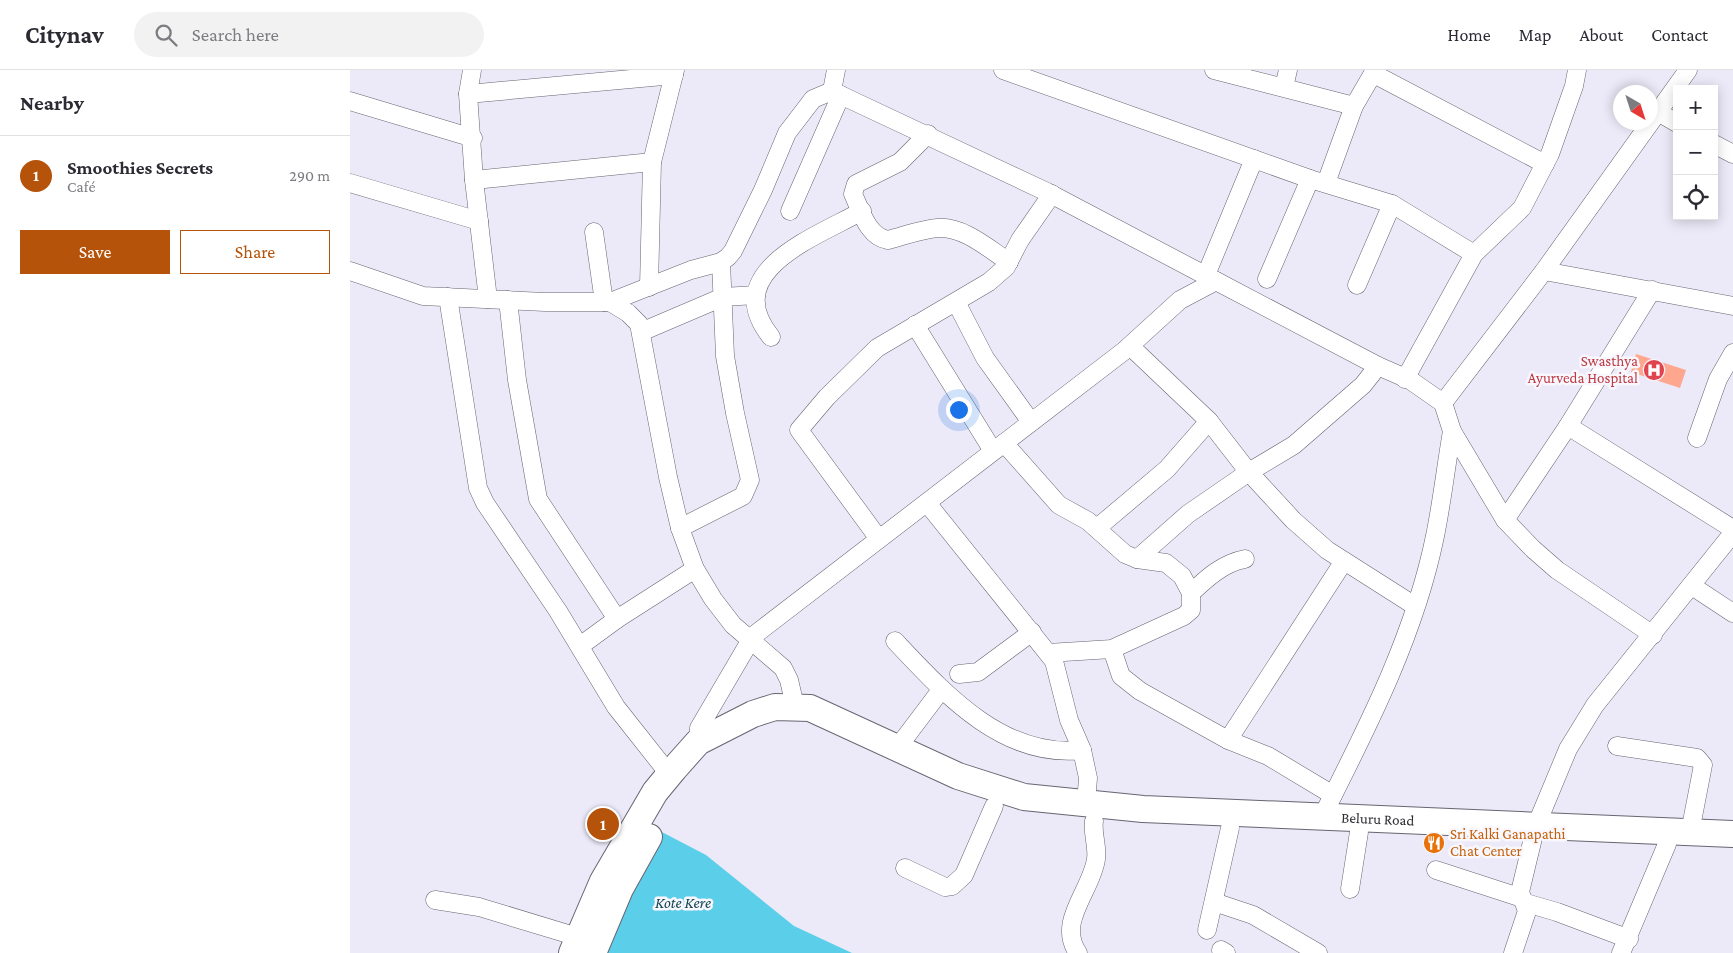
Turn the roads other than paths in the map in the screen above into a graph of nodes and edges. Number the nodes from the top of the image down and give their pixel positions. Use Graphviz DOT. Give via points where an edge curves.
graph roads {
  1 [pos="472,70"];
  2 [pos="836,70"];
  3 [pos="1003,70"];
  4 [pos="1288,70"];
  5 [pos="1688,70"];
  6 [pos="1223,71"];
  7 [pos="1575,71"];
  8 [pos="1374,72"];
  9 [pos="674,73"];
  10 [pos="1284,87"];
  11 [pos="836,93"];
  12 [pos="468,94"];
  13 [pos="350,101"];
  14 [pos="1354,106"];
  15 [pos="1658,112"];
  16 [pos="1673,120"];
  17 [pos="1645,130"];
  18 [pos="928,134"];
  19 [pos="473,138"];
  20 [pos="1718,146"];
  21 [pos="1733,154"];
  22 [pos="1254,159"];
  23 [pos="652,162"];
  24 [pos="1545,164"];
  25 [pos="474,180"];
  26 [pos="1318,181"];
  27 [pos="350,183"];
  28 [pos="1052,194"];
  29 [pos="1392,204"];
  30 [pos="790,211"];
  31 [pos="862,211"];
  32 [pos="479,221"];
  33 [pos="594,232"];
  34 [pos="1474,254"];
  35 [pos="721,262"];
  36 [pos="1009,262"];
  37 [pos="350,271"];
  38 [pos="1544,271"];
  39 [pos="1211,278"];
  40 [pos="1267,279"];
  41 [pos="1357,285"];
  42 [pos="649,287"];
  43 [pos="1652,290"];
  44 [pos="756,295"];
  45 [pos="448,297"];
  46 [pos="723,298"];
  47 [pos="488,299"];
  48 [pos="508,300"];
  49 [pos="607,302"];
  50 [pos="956,302"];
  51 [pos="1733,306"];
  52 [pos="915,325"];
  53 [pos="641,332"];
  54 [pos="771,337"];
  55 [pos="1130,346"];
  56 [pos="1733,353"];
  57 [pos="1378,366"];
  58 [pos="1405,378"];
  59 [pos="1443,403"];
  60 [pos="1209,421"];
  61 [pos="1031,422"];
  62 [pos="1568,426"];
  63 [pos="1452,431"];
  64 [pos="1697,438"];
  65 [pos="998,447"];
  66 [pos="1249,472"];
  67 [pos="927,503"];
  68 [pos="1505,520"];
  69 [pos="680,528"];
  70 [pos="1097,528"];
  71 [pos="1733,529"];
  72 [pos="1733,533"];
  73 [pos="879,539"];
  74 [pos="1137,559"];
  75 [pos="1245,559"];
  76 [pos="1344,562"];
  77 [pos="695,569"];
  78 [pos="1692,586"];
  79 [pos="1191,593"];
  80 [pos="1415,606"];
  81 [pos="1733,613"];
  82 [pos="617,619"];
  83 [pos="1032,632"];
  84 [pos="1653,636"];
  85 [pos="749,641"];
  86 [pos="895,641"];
  87 [pos="580,646"];
  88 [pos="1112,649"];
  89 [pos="1048,653"];
  90 [pos="959,674"];
  91 [pos="941,690"];
  92 [pos="795,706"];
  93 [pos="1228,740"];
  94 [pos="698,742"];
  95 [pos="1617,746"];
  96 [pos="898,747"];
  97 [pos="1082,750"];
  98 [pos="669,774"];
  99 [pos="994,806"];
  100 [pos="1328,806"];
  101 [pos="1090,812"];
  102 [pos="1230,828"];
  103 [pos="1359,832"];
  104 [pos="1535,832"];
  105 [pos="1733,834"];
  106 [pos="1679,838"];
  107 [pos="1733,848"];
  108 [pos="905,868"];
  109 [pos="1436,870"];
  110 [pos="1350,889"];
  111 [pos="434,900"];
  112 [pos="1524,901"];
  113 [pos="1214,902"];
  114 [pos="1207,930"];
  115 [pos="1625,946"];
  116 [pos="581,948"];
  117 [pos="1070,949"];
  118 [pos="1318,953"];
  119 [pos="1513,953"];
  1 -- 12 [label="street"];
  2 -- 11 [label="street"];
  3 -- 22 [label="street"];
  4 -- 10 [label="street"];
  5 -- 15 [label="street"];
  6 -- 10 [label="street"];
  7 -- 24 [label="street" via="1574,86"];
  8 -- 14 [label="street"];
  8 -- 24 [label="street"];
  9 -- 12 [label="street"];
  9 -- 23 [label="street"];
  10 -- 14 [label="street"];
  11 -- 18 [label="street"];
  11 -- 30 [label="street"];
  11 -- 35 [label="street" via="813,99 787,133 733,251"];
  12 -- 19 [label="street"];
  13 -- 19 [label="street"];
  14 -- 26 [label="street"];
  15 -- 16 [label="street"];
  17 -- 38 [label="street"];
  18 -- 28 [label="street"];
  18 -- 31 [label="street" via="900,162 856,184 853,194"];
  19 -- 25 [label="street"];
  20 -- 21 [label="street"];
  22 -- 26 [label="street"];
  22 -- 39 [label="street"];
  23 -- 25 [label="street"];
  23 -- 42 [label="street"];
  24 -- 34 [label="street" via="1522,208"];
  25 -- 32 [label="street"];
  26 -- 29 [label="street"];
  26 -- 40 [label="street"];
  27 -- 32 [label="street"];
  28 -- 36 [label="street"];
  28 -- 39 [label="street"];
  29 -- 34 [label="street"];
  29 -- 41 [label="street"];
  31 -- 36 [label="street" via="873,234 880,239 938,228 950,229"];
  31 -- 44 [label="street" via="776,259 761,280"];
  32 -- 47 [label="street"];
  33 -- 49 [label="street"];
  34 -- 58 [label="street"];
  35 -- 42 [label="street"];
  35 -- 46 [label="street"];
  36 -- 50 [label="street" via="989,282"];
  37 -- 45 [label="street" via="423,296"];
  38 -- 43 [label="street"];
  38 -- 59 [label="street"];
  39 -- 55 [label="street" via="1180,300"];
  39 -- 57 [label="street"];
  42 -- 49 [label="street"];
  43 -- 51 [label="street"];
  43 -- 62 [label="street"];
  44 -- 46 [label="street"];
  44 -- 54 [label="street" via="762,326"];
  45 -- 47 [label="street"];
  45 -- 87 [label="street" via="478,488"];
  46 -- 53 [label="street"];
  46 -- 69 [label="street" via="725,356 750,480 744,496"];
  47 -- 48 [label="street"];
  48 -- 49 [label="street"];
  48 -- 82 [label="street" via="516,380 538,499"];
  49 -- 53 [label="street" via="635,318"];
  50 -- 52 [label="street"];
  50 -- 61 [label="street" via="985,358"];
  52 -- 65 [label="street"];
  52 -- 73 [label="street" via="877,348 826,397 799,430"];
  53 -- 69 [label="street"];
  55 -- 60 [label="street"];
  55 -- 61 [label="street"];
  56 -- 64 [label="street" via="1718,379"];
  57 -- 58 [label="street"];
  57 -- 66 [label="street" via="1363,385 1294,445"];
  58 -- 59 [label="street"];
  59 -- 63 [label="street"];
  60 -- 66 [label="street"];
  60 -- 70 [label="street" via="1167,469"];
  61 -- 65 [label="street"];
  62 -- 68 [label="street"];
  62 -- 71 [label="street"];
  63 -- 68 [label="street"];
  63 -- 80 [label="street" via="1435,536"];
  65 -- 67 [label="street"];
  65 -- 70 [label="street" via="1023,467 1059,505"];
  66 -- 74 [label="street" via="1188,514"];
  66 -- 76 [label="street" via="1293,520"];
  67 -- 73 [label="street"];
  67 -- 83 [label="street"];
  68 -- 84 [label="street" via="1557,570"];
  69 -- 77 [label="street"];
  70 -- 74 [label="street" via="1125,554"];
  72 -- 78 [label="street"];
  73 -- 85 [label="street"];
  74 -- 79 [label="street" via="1166,563 1182,576"];
  75 -- 79 [label="street" via="1232,561"];
  76 -- 80 [label="street"];
  76 -- 93 [label="street"];
  77 -- 82 [label="street"];
  77 -- 85 [label="street" via="718,605"];
  78 -- 81 [label="street"];
  78 -- 84 [label="street"];
  79 -- 88 [label="street" via="1191,610 1184,616"];
  80 -- 100 [label="street" via="1364,733"];
  82 -- 87 [label="street"];
  83 -- 89 [label="street"];
  83 -- 90 [label="street" via="978,672"];
  84 -- 104 [label="street" via="1595,705 1568,749"];
  85 -- 92 [label="street" via="783,668"];
  85 -- 94 [label="street" via="698,728"];
  86 -- 91 [label="street"];
  87 -- 98 [label="street" via="616,707"];
  88 -- 89 [label="street"];
  88 -- 93 [label="street" via="1121,676 1140,691"];
  89 -- 97 [label="street" via="1054,662 1069,720"];
  91 -- 96 [label="street"];
  91 -- 97 [label="street" via="996,731 1047,750"];
  92 -- 94 [label="highway" via="775,706 752,714"];
  92 -- 96 [label="highway" via="810,708"];
  93 -- 100 [label="street" via="1268,756"];
  94 -- 98 [label="highway"];
  95 -- 106 [label="street" via="1702,761"];
  96 -- 101 [label="highway" via="958,776 999,790"];
  97 -- 101 [label="street"];
  98 -- 116 [label="highway" via="603,881"];
  99 -- 101 [label="highway"];
  99 -- 108 [label="street" via="964,874 952,886 945,887"];
  99 -- 116 [label="highway" via="946,788 813,727 784,722 748,731 709,752 678,783 620,889"];
  100 -- 101 [label="highway, Beluru Road"];
  100 -- 104 [label="highway, Beluru Road"];
  101 -- 102 [label="highway"];
  101 -- 117 [label="street" via="1097,856 1094,873 1073,913"];
  102 -- 103 [label="highway"];
  102 -- 113 [label="street"];
  103 -- 104 [label="highway"];
  103 -- 110 [label="street"];
  104 -- 106 [label="highway"];
  104 -- 112 [label="street" via="1520,892"];
  105 -- 106 [label="highway"];
  106 -- 107 [label="highway"];
  106 -- 115 [label="street"];
  109 -- 112 [label="street"];
  111 -- 116 [label="street" via="479,907"];
  112 -- 115 [label="street" via="1557,912"];
  112 -- 119 [label="street" via="1527,911"];
  113 -- 114 [label="street"];
  113 -- 118 [label="street" via="1253,915"];
}
